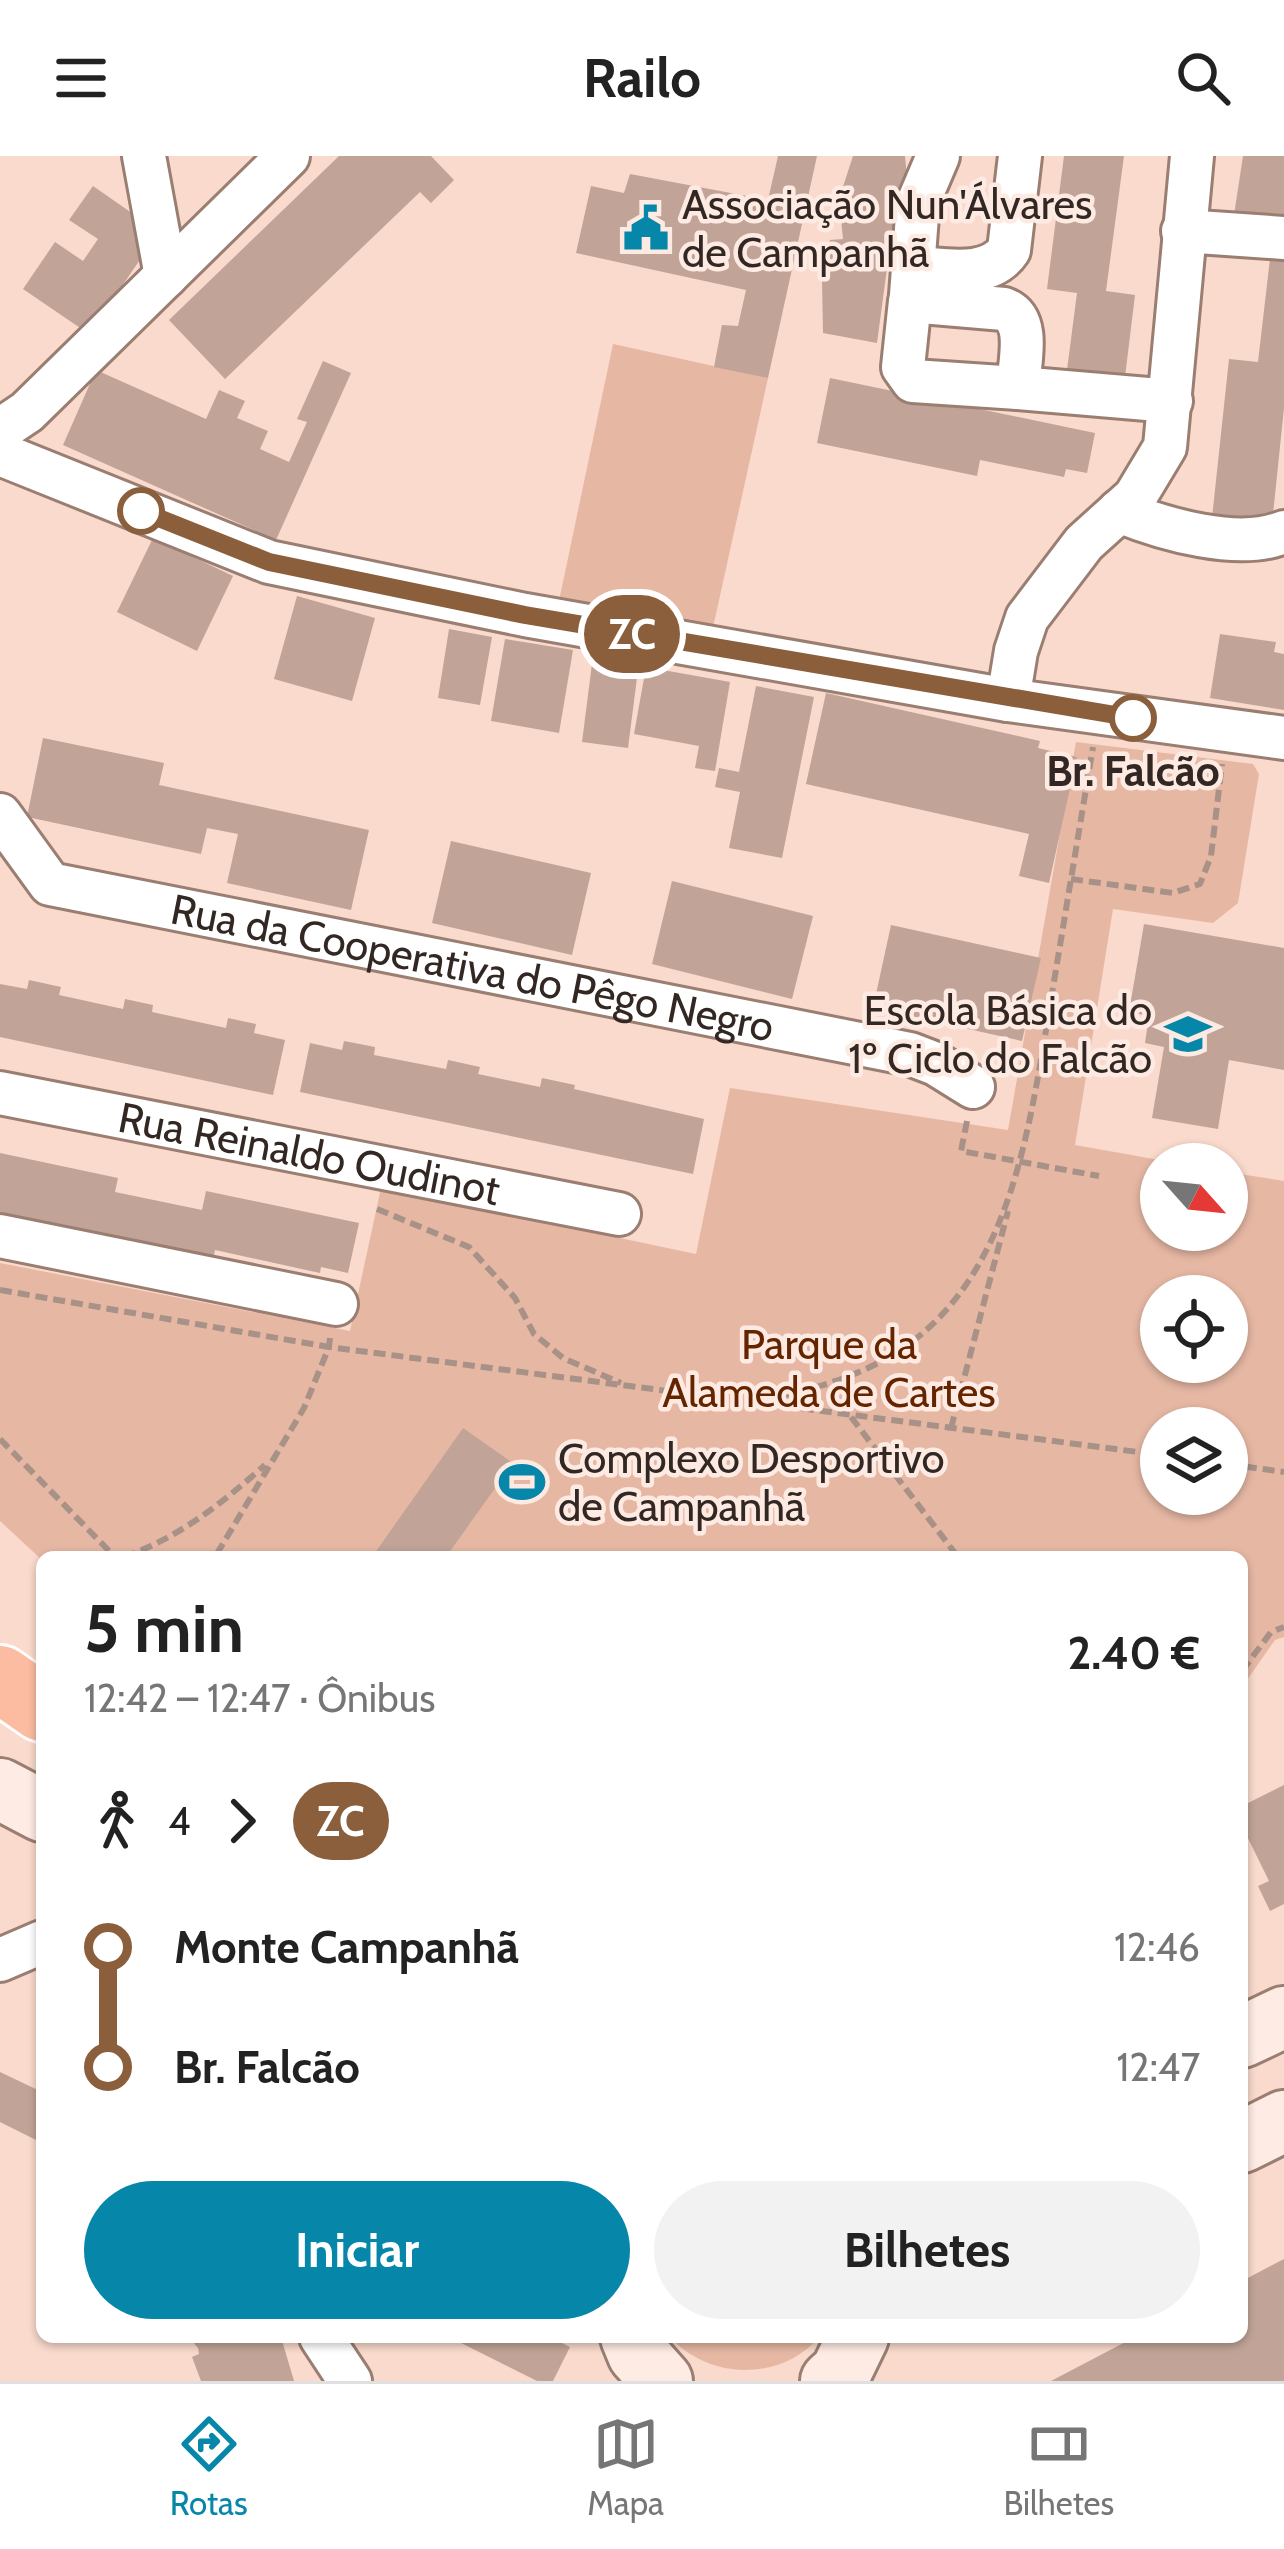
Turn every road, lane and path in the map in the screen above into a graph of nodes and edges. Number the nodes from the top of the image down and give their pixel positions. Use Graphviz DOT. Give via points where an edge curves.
graph roads {
  1 [pos="144,156"];
  2 [pos="288,156"];
  3 [pos="938,156"];
  4 [pos="1021,156"];
  5 [pos="1192,156"];
  6 [pos="1183,231"];
  7 [pos="1284,238"];
  8 [pos="166,276"];
  9 [pos="912,285"];
  10 [pos="1018,388"];
  11 [pos="1171,400"];
  12 [pos="0,430"];
  13 [pos="0,454"];
  14 [pos="1119,511"];
  15 [pos="1284,532"];
  16 [pos="1007,700"];
  17 [pos="1226,730"];
  18 [pos="1284,738"];
  19 [pos="0,815"];
  20 [pos="1071,879"];
  21 [pos="974,1088"];
  22 [pos="0,1093"];
  23 [pos="344,1160"];
  24 [pos="1022,1162"];
  25 [pos="1099,1176"];
  26 [pos="619,1214"];
  27 [pos="0,1236"];
  28 [pos="0,1290"];
  29 [pos="336,1304"];
  30 [pos="329,1347"];
  31 [pos="630,1386"];
  32 [pos="849,1415"];
  33 [pos="951,1428"];
  34 [pos="0,1439"];
  35 [pos="1140,1453"];
  36 [pos="273,1459"];
  37 [pos="1248,1467"];
  38 [pos="1284,1472"];
  39 [pos="113,1551"];
  40 [pos="137,1551"];
  41 [pos="219,1551"];
  42 [pos="953,1551"];
  43 [pos="1284,1627"];
  44 [pos="1248,1663"];
  45 [pos="0,1679"];
  46 [pos="36,1704"];
  47 [pos="0,1714"];
  48 [pos="36,1734"];
  49 [pos="0,1789"];
  50 [pos="36,1808"];
  51 [pos="36,1945"];
  52 [pos="0,1960"];
  53 [pos="1284,2017"];
  54 [pos="1248,2034"];
  55 [pos="1284,2121"];
  56 [pos="1248,2138"];
  57 [pos="325,2343"];
  58 [pos="633,2343"];
  59 [pos="350,2381"];
  60 [pos="662,2381"];
  1 -- 8 [label="street"];
  2 -- 8 [label="street"];
  3 -- 9 [label="street" via="919,203"];
  4 -- 9 [label="street" via="1004,258"];
  5 -- 6 [label="street"];
  6 -- 7 [label="street"];
  6 -- 11 [label="street"];
  8 -- 12 [label="street"];
  9 -- 10 [label="street" via="1015,313 1022,326"];
  9 -- 10 [label="street" via="907,376"];
  10 -- 11 [label="street"];
  11 -- 14 [label="street" via="1165,447"];
  13 -- 16 [label="street" via="269,562"];
  14 -- 15 [label="street" via="1169,530 1248,539"];
  14 -- 16 [label="street" via="1028,618"];
  16 -- 17 [label="street"];
  17 -- 18 [label="street"];
  17 -- 20 [label="path" via="1211,856 1200,884 1173,893"];
  19 -- 21 [label="street, Rua da Cooperativa do Pêgo Negro" via="50,884 910,1054"];
  21 -- 24 [label="path" via="961,1151"];
  22 -- 23 [label="street, Rua Reinaldo Oudinot"];
  23 -- 26 [label="street, Rua Reinaldo Oudinot"];
  23 -- 31 [label="path" via="376,1209 469,1246 515,1298 534,1334 562,1358"];
  24 -- 25 [label="path"];
  24 -- 33 [label="path"];
  27 -- 29 [label="street"];
  28 -- 30 [label="path"];
  29 -- 30 [label="path"];
  30 -- 31 [label="path"];
  30 -- 36 [label="path"];
  31 -- 32 [label="path"];
  32 -- 33 [label="path"];
  32 -- 42 [label="path"];
  33 -- 35 [label="path"];
  34 -- 39 [label="path"];
  36 -- 40 [label="path" via="217,1508"];
  36 -- 41 [label="path"];
  37 -- 38 [label="path"];
  43 -- 44 [label="path"];
  45 -- 46 [label="highway"];
  47 -- 48 [label="main road"];
  49 -- 50 [label="main road"];
  51 -- 52 [label="street"];
  53 -- 54 [label="main road"];
  55 -- 56 [label="main road"];
  57 -- 59 [label="street"];
  58 -- 60 [label="main road"];
}
